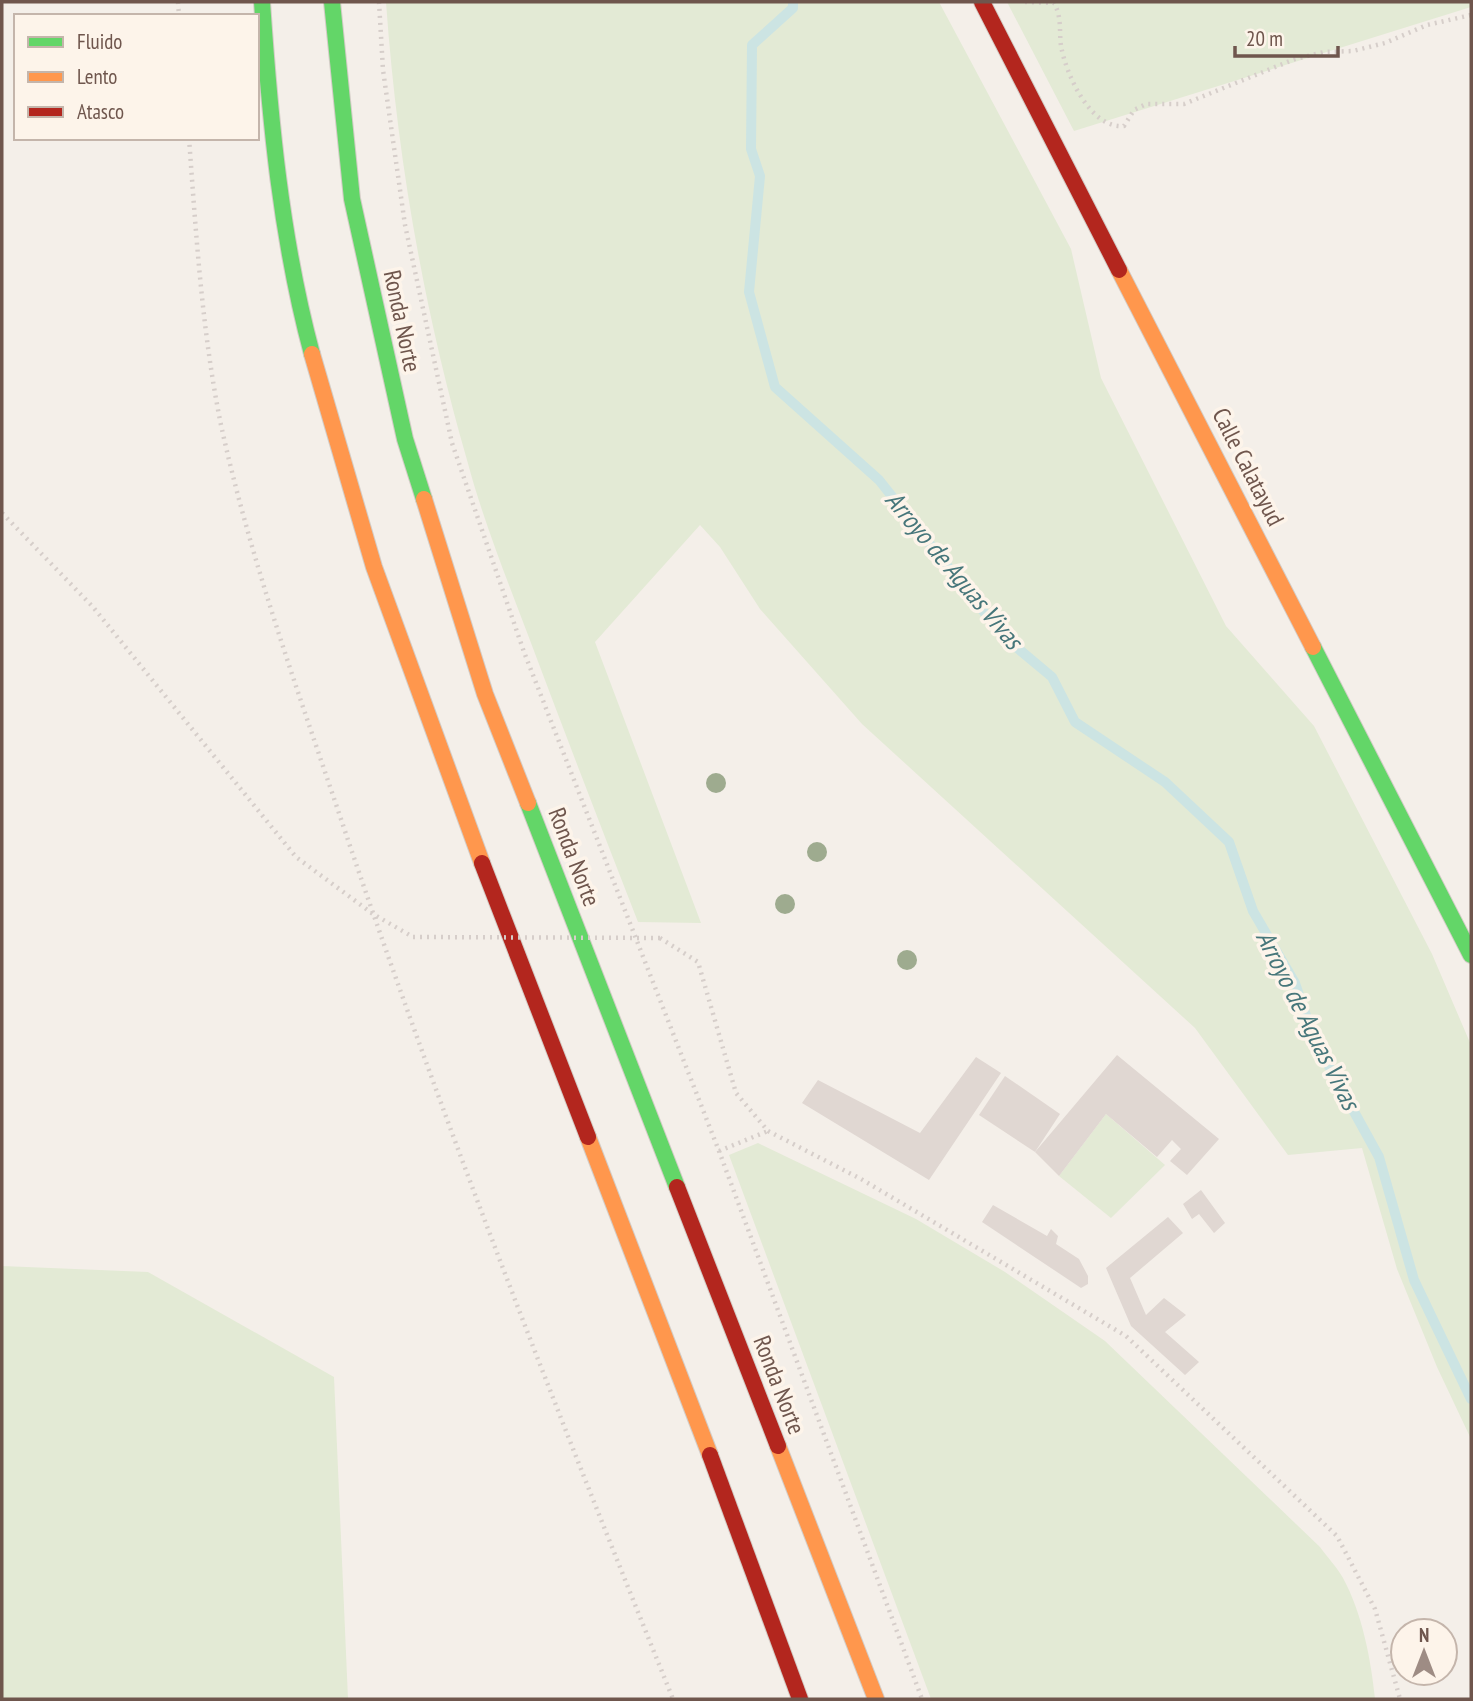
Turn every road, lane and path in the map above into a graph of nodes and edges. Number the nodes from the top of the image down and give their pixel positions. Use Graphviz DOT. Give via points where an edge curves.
graph roads {
  1 [pos="262,2"];
  2 [pos="332,2"];
  3 [pos="379,2"];
  4 [pos="982,2"];
  5 [pos="1025,2"];
  6 [pos="1471,15"];
  7 [pos="188,140"];
  8 [pos="2,513"];
  9 [pos="373,914"];
  10 [pos="1471,955"];
  11 [pos="768,1131"];
  12 [pos="719,1151"];
  13 [pos="673,1699"];
  14 [pos="800,1699"];
  15 [pos="876,1699"];
  16 [pos="922,1699"];
  17 [pos="1399,1699"];
  1 -- 14 [label="main road" via="282,213 322,400 405,663"];
  2 -- 15 [label="main road, Ronda Norte" via="352,199 396,399 485,694"];
  3 -- 12 [label="path, Ronda Norte" via="383,70 405,225 452,443 524,652"];
  4 -- 10 [label="main road, Calle Calatayud"];
  5 -- 6 [label="path" via="1054,3 1070,75 1088,106 1115,127 1124,126 1134,110 1146,104 1194,102 1295,59 1353,51"];
  7 -- 9 [label="path" via="198,256 221,424 274,621"];
  8 -- 9 [label="path" via="93,607 296,858"];
  9 -- 11 [label="path, bridge" via="413,937 660,938 698,962 736,1093"];
  9 -- 13 [label="path" via="470,1182"];
  11 -- 12 [label="path"];
  11 -- 17 [label="path" via="861,1179 1126,1336 1337,1536 1375,1609"];
  12 -- 16 [label="path, Ronda Norte"];
}
